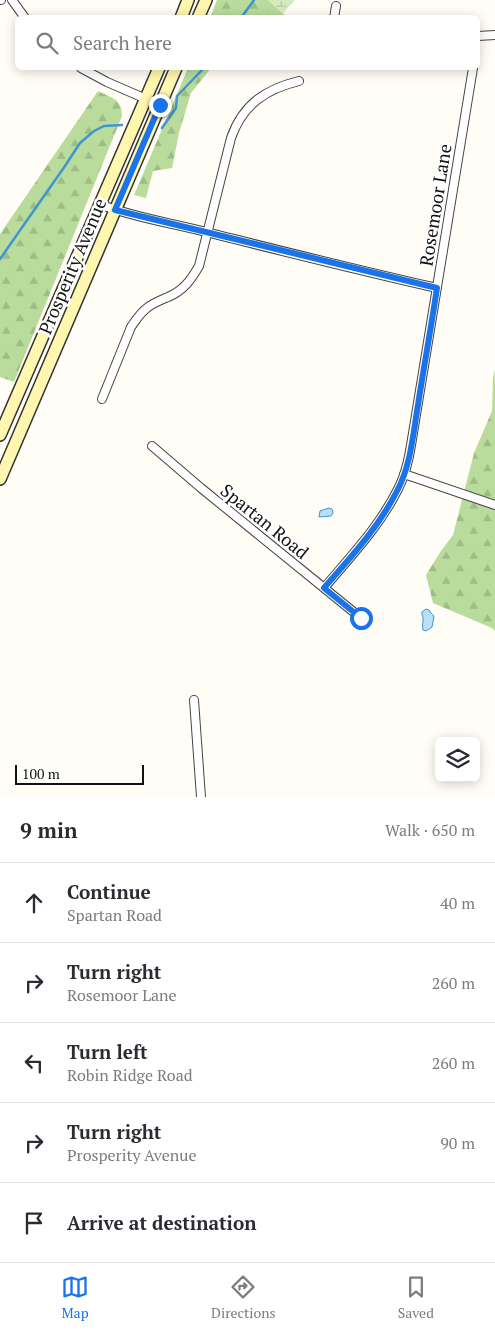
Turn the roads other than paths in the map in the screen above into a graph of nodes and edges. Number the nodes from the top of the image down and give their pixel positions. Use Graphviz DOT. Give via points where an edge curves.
graph roads {
  1 [pos="12,0"];
  2 [pos="188,0"];
  3 [pos="206,0"];
  4 [pos="336,6"];
  5 [pos="23,15"];
  6 [pos="182,15"];
  7 [pos="199,15"];
  8 [pos="334,15"];
  9 [pos="495,35"];
  10 [pos="480,36"];
  11 [pos="85,70"];
  12 [pos="158,70"];
  13 [pos="175,70"];
  14 [pos="473,70"];
  15 [pos="299,81"];
  16 [pos="145,98"];
  17 [pos="160,105"];
  18 [pos="100,204"];
  19 [pos="115,210"];
  20 [pos="208,232"];
  21 [pos="437,288"];
  22 [pos="102,399"];
  23 [pos="0,435"];
  24 [pos="152,446"];
  25 [pos="404,474"];
  26 [pos="0,479"];
  27 [pos="495,504"];
  28 [pos="324,588"];
  29 [pos="361,618"];
  30 [pos="194,700"];
  31 [pos="200,797"];
  1 -- 5 [label="street"];
  2 -- 6 [label="main road"];
  3 -- 7 [label="main road"];
  4 -- 8 [label="street"];
  9 -- 10 [label="street"];
  11 -- 16 [label="street"];
  12 -- 16 [label="main road, Prosperity Avenue"];
  13 -- 17 [label="main road, Prosperity Avenue"];
  14 -- 21 [label="street, Rosemoor Lane"];
  15 -- 20 [label="street" via="266,93 240,119 231,138"];
  16 -- 17 [label="street"];
  16 -- 18 [label="main road, Prosperity Avenue"];
  17 -- 19 [label="main road, Prosperity Avenue"];
  18 -- 19 [label="street"];
  18 -- 23 [label="main road, Prosperity Avenue"];
  19 -- 20 [label="street"];
  19 -- 26 [label="main road, Prosperity Avenue"];
  20 -- 21 [label="street"];
  20 -- 22 [label="street" via="192,279 138,316"];
  21 -- 25 [label="street, Rosemoor Lane"];
  24 -- 28 [label="street, Spartan Road"];
  25 -- 27 [label="street"];
  25 -- 28 [label="street, Rosemoor Lane" via="376,526"];
  28 -- 29 [label="street, Spartan Road"];
  30 -- 31 [label="street"];
}
